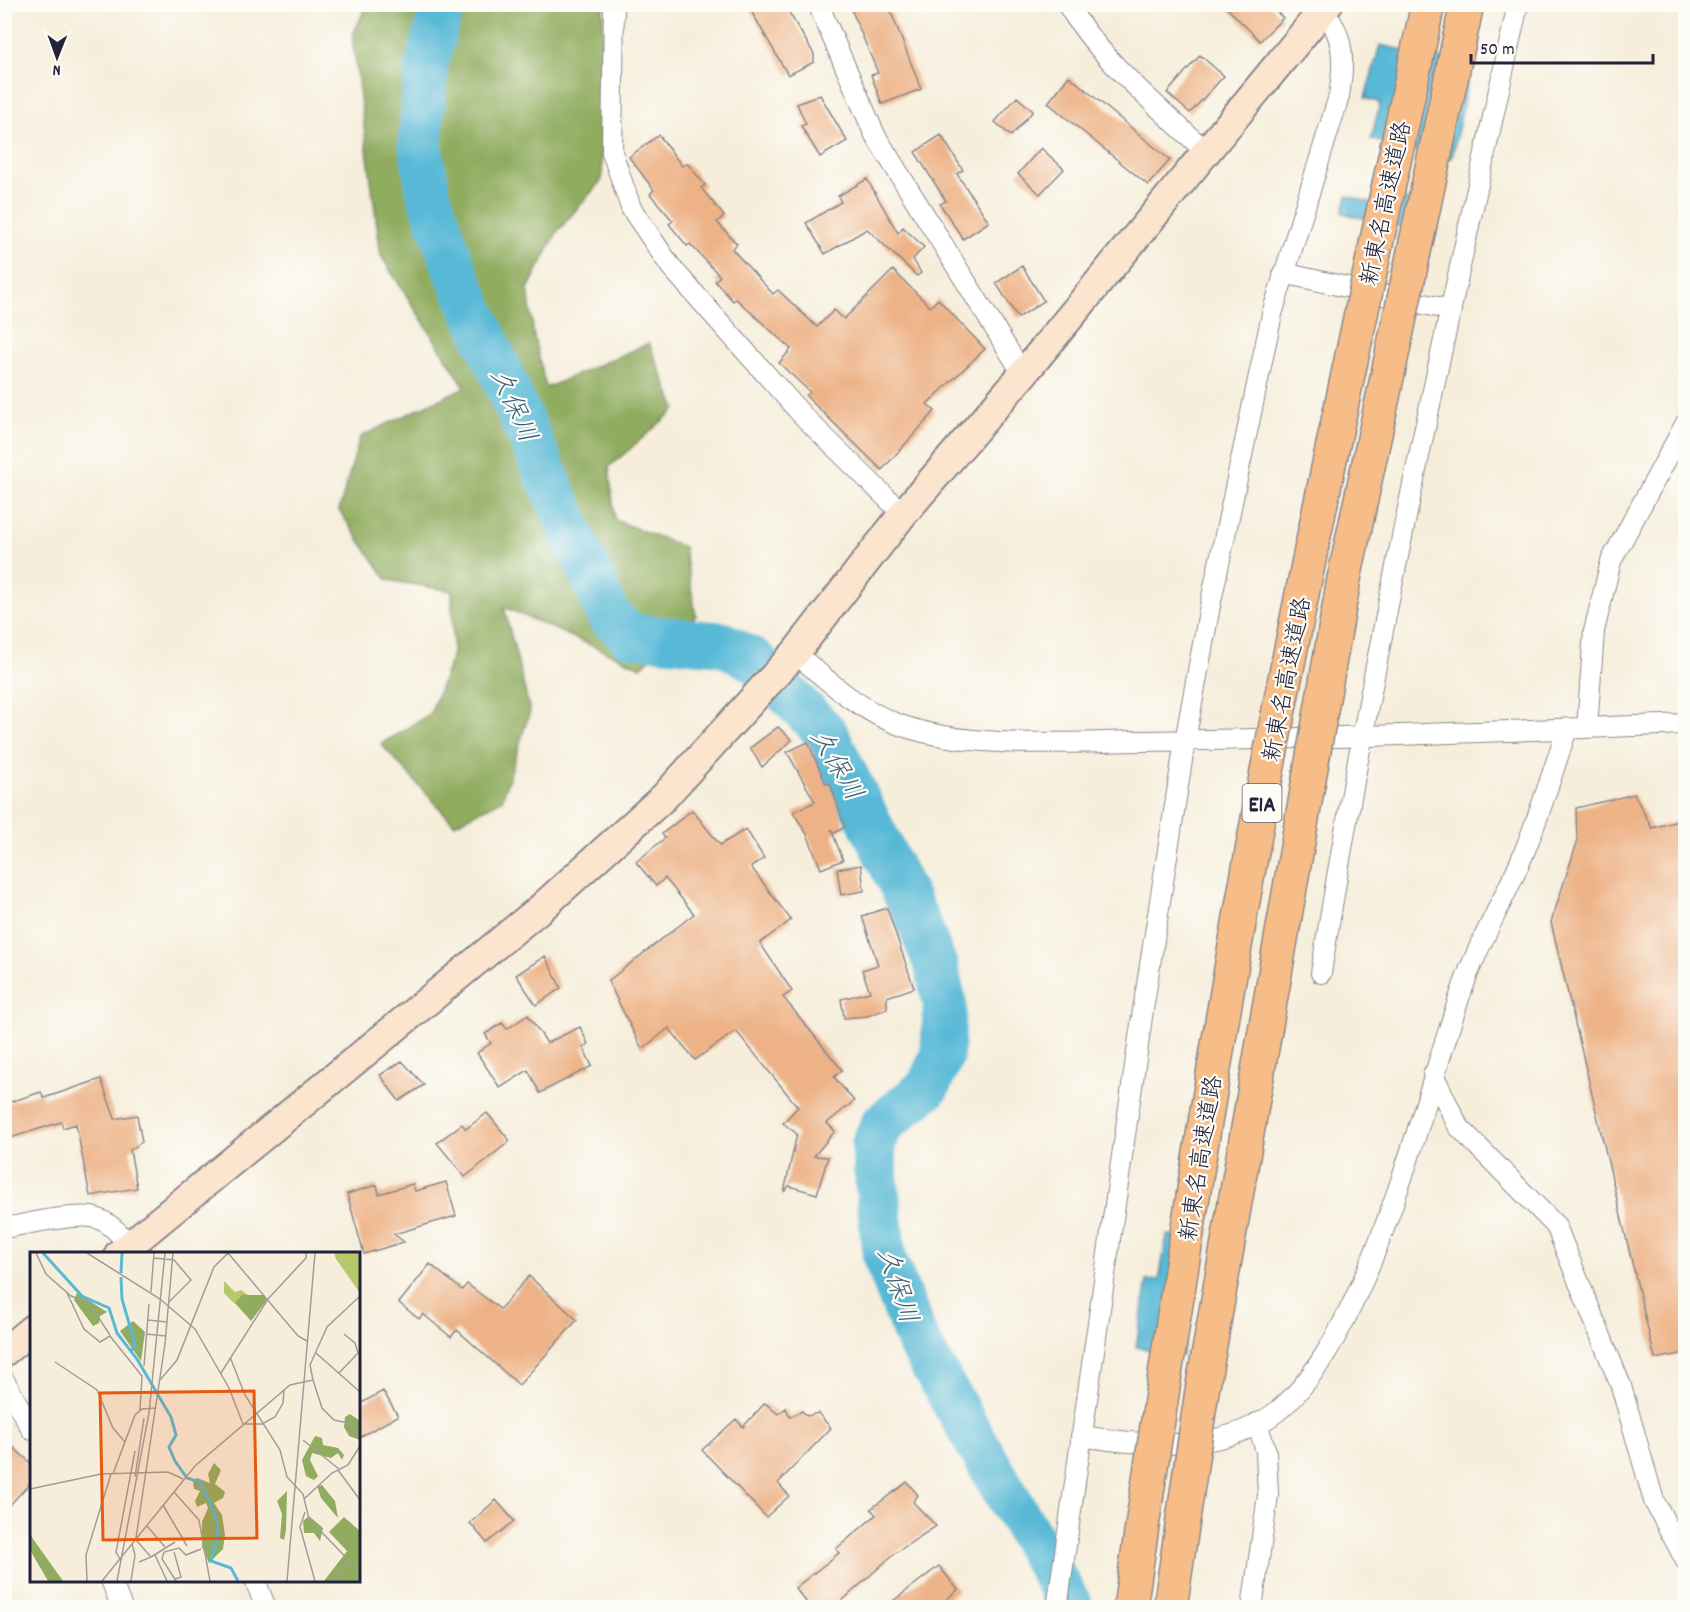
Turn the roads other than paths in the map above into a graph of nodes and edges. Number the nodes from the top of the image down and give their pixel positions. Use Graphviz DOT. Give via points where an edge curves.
graph roads {
  1 [pos="614,4"];
  2 [pos="818,4"];
  3 [pos="1067,4"];
  4 [pos="1428,4"];
  5 [pos="1467,4"];
  6 [pos="1518,4"];
  7 [pos="1325,8"];
  8 [pos="1205,152"];
  9 [pos="1283,273"];
  10 [pos="1451,310"];
  11 [pos="1023,374"];
  12 [pos="1686,423"];
  13 [pos="903,514"];
  14 [pos="790,657"];
  15 [pos="1686,724"];
  16 [pos="1577,729"];
  17 [pos="1362,735"];
  18 [pos="1185,741"];
  19 [pos="1321,973"];
  20 [pos="1433,1074"];
  21 [pos="4,1228"];
  22 [pos="127,1251"];
  23 [pos="30,1331"];
  24 [pos="4,1352"];
  25 [pos="4,1380"];
  26 [pos="1257,1424"];
  27 [pos="30,1426"];
  28 [pos="1082,1436"];
  29 [pos="1686,1561"];
  30 [pos="111,1582"];
  31 [pos="255,1582"];
  32 [pos="122,1608"];
  33 [pos="266,1608"];
  34 [pos="1057,1608"];
  35 [pos="1130,1608"];
  36 [pos="1170,1608"];
  37 [pos="1252,1608"];
  1 -- 13 [label="street" via="612,152 631,208 671,267 739,345 804,417"];
  2 -- 11 [label="street" via="875,135"];
  3 -- 8 [label="street" via="1077,21 1126,76"];
  4 -- 35 [label="highway, 新東名高速道路 / E1A, bridge" via="1308,565 1241,911"];
  5 -- 36 [label="highway, 新東名高速道路 / E1A, bridge" via="1344,579 1204,1379"];
  6 -- 10 [label="street"];
  7 -- 8 [label="street"];
  7 -- 9 [label="street" via="1336,29 1342,75 1331,130"];
  8 -- 11 [label="street"];
  9 -- 10 [label="street"];
  9 -- 18 [label="street" via="1258,373"];
  10 -- 17 [label="street"];
  11 -- 13 [label="street"];
  12 -- 16 [label="street" via="1611,561"];
  13 -- 14 [label="street"];
  14 -- 18 [label="street" via="848,697 900,725 965,739"];
  14 -- 22 [label="street" via="664,797 541,908"];
  15 -- 16 [label="street"];
  16 -- 17 [label="street"];
  16 -- 20 [label="street" via="1468,975"];
  17 -- 18 [label="street"];
  17 -- 19 [label="street"];
  18 -- 28 [label="street"];
  20 -- 26 [label="street" via="1389,1215 1337,1332 1316,1369 1290,1399"];
  20 -- 29 [label="street" via="1458,1126 1556,1226 1621,1386 1654,1502"];
  21 -- 22 [label="street" via="93,1217 113,1228"];
  23 -- 24 [label="street"];
  25 -- 27 [label="street"];
  26 -- 28 [label="street" via="1200,1442 1166,1446"];
  26 -- 37 [label="street" via="1266,1450 1268,1495"];
  28 -- 34 [label="street"];
  30 -- 32 [label="street"];
  31 -- 33 [label="street"];
}
